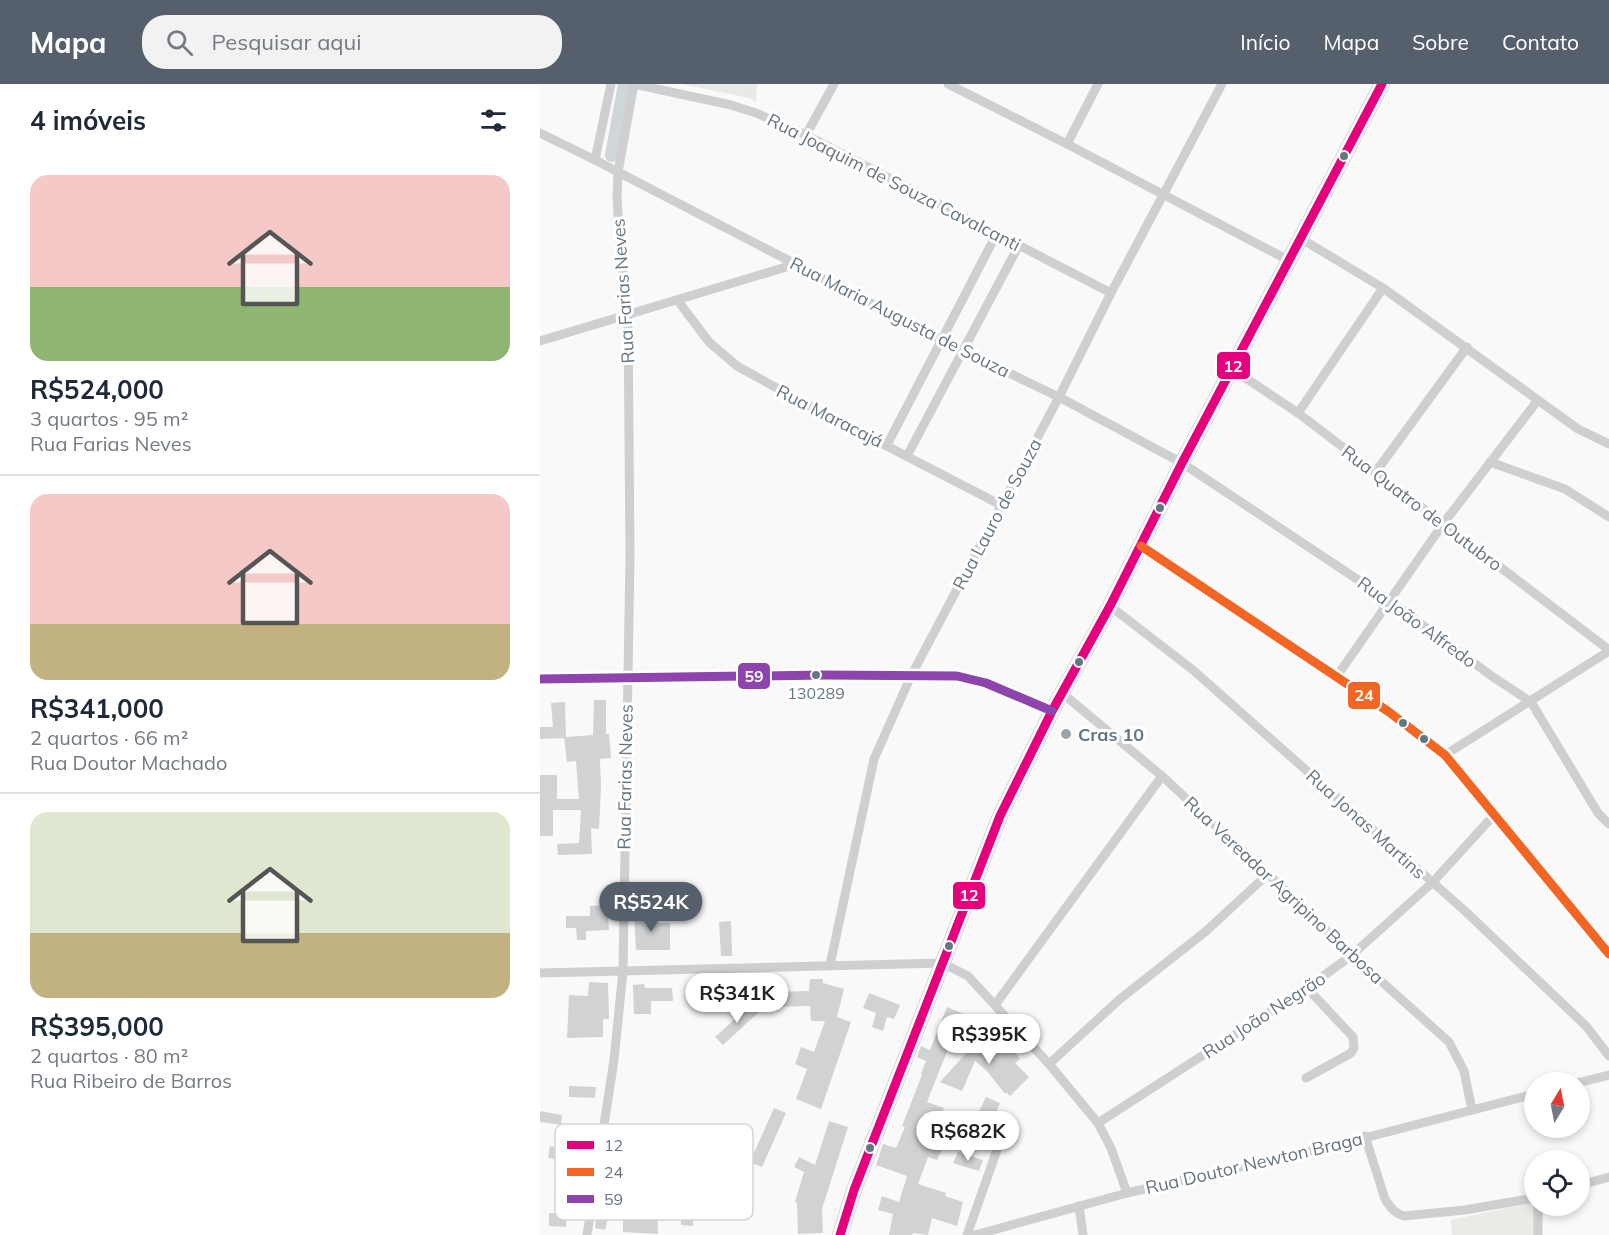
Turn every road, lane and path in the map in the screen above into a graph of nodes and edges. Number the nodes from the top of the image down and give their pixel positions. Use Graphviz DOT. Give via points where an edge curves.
graph roads {
  1 [pos="611,84"];
  2 [pos="634,84"];
  3 [pos="834,84"];
  4 [pos="948,84"];
  5 [pos="1098,84"];
  6 [pos="1222,84"];
  7 [pos="1382,84"];
  8 [pos="966,88"];
  9 [pos="540,133"];
  10 [pos="806,135"];
  11 [pos="1067,144"];
  12 [pos="595,160"];
  13 [pos="618,172"];
  14 [pos="1164,196"];
  15 [pos="997,233"];
  16 [pos="1300,238"];
  17 [pos="1018,245"];
  18 [pos="1288,260"];
  19 [pos="796,264"];
  20 [pos="1383,288"];
  21 [pos="1111,293"];
  22 [pos="678,301"];
  23 [pos="628,316"];
  24 [pos="942,339"];
  25 [pos="540,342"];
  26 [pos="1467,347"];
  27 [pos="963,351"];
  28 [pos="1232,369"];
  29 [pos="1059,397"];
  30 [pos="1538,400"];
  31 [pos="1298,412"];
  32 [pos="1609,444"];
  33 [pos="887,445"];
  34 [pos="907,456"];
  35 [pos="1490,462"];
  36 [pos="1182,463"];
  37 [pos="1375,473"];
  38 [pos="1001,505"];
  39 [pos="1609,517"];
  40 [pos="1443,524"];
  41 [pos="1141,546"];
  42 [pos="1390,601"];
  43 [pos="1110,606"];
  44 [pos="1609,651"];
  45 [pos="911,676"];
  46 [pos="1337,676"];
  47 [pos="626,678"];
  48 [pos="540,679"];
  49 [pos="1062,693"];
  50 [pos="1531,702"];
  51 [pos="1052,711"];
  52 [pos="1445,755"];
  53 [pos="1162,776"];
  54 [pos="1494,815"];
  55 [pos="1609,824"];
  56 [pos="1268,874"];
  57 [pos="1432,883"];
  58 [pos="1609,954"];
  59 [pos="1352,955"];
  60 [pos="942,963"];
  61 [pos="830,965"];
  62 [pos="623,971"];
  63 [pos="540,973"];
  64 [pos="1307,988"];
  65 [pos="995,1005"];
  66 [pos="1609,1056"];
  67 [pos="1049,1064"];
  68 [pos="1609,1075"];
  69 [pos="1306,1078"];
  70 [pos="1590,1080"];
  71 [pos="1524,1097"];
  72 [pos="1472,1110"];
  73 [pos="1098,1123"];
  74 [pos="604,1124"];
  75 [pos="1005,1130"];
  76 [pos="1365,1137"];
  77 [pos="1609,1176"];
  78 [pos="1590,1182"];
  79 [pos="1127,1193"];
  80 [pos="1524,1200"];
  81 [pos="1080,1206"];
  82 [pos="1538,1216"];
  83 [pos="589,1220"];
  84 [pos="587,1235"];
  85 [pos="840,1235"];
  86 [pos="967,1235"];
  87 [pos="975,1235"];
  88 [pos="1083,1235"];
  89 [pos="1538,1235"];
  1 -- 12 [label="street"];
  2 -- 10 [label="street, Rua Joaquim de Souza Cavalcanti" via="731,105"];
  2 -- 13 [label="street, Rua Farias Neves"];
  3 -- 10 [label="street"];
  4 -- 8 [label="street"];
  5 -- 11 [label="street"];
  6 -- 14 [label="street, Rua Lauro de Souza"];
  7 -- 16 [label="main road"];
  8 -- 11 [label="street"];
  9 -- 12 [label="street"];
  10 -- 15 [label="street, Rua Joaquim de Souza Cavalcanti"];
  11 -- 14 [label="street"];
  12 -- 13 [label="street"];
  13 -- 19 [label="street, Rua Maria Augusta de Souza"];
  13 -- 23 [label="street, Rua Farias Neves" via="619,234"];
  14 -- 18 [label="street"];
  14 -- 21 [label="street, Rua Lauro de Souza"];
  15 -- 17 [label="street, Rua Joaquim de Souza Cavalcanti"];
  15 -- 24 [label="street"];
  16 -- 18 [label="main road"];
  16 -- 20 [label="street"];
  17 -- 21 [label="street, Rua Joaquim de Souza Cavalcanti"];
  17 -- 27 [label="street"];
  18 -- 28 [label="main road"];
  19 -- 22 [label="street"];
  19 -- 24 [label="street, Rua Maria Augusta de Souza"];
  20 -- 26 [label="street"];
  20 -- 31 [label="street"];
  21 -- 29 [label="street, Rua Lauro de Souza"];
  22 -- 23 [label="street"];
  22 -- 33 [label="street, Rua Maracajá" via="709,342 737,366"];
  23 -- 25 [label="street"];
  23 -- 47 [label="street, Rua Farias Neves" via="630,556"];
  24 -- 27 [label="street, Rua Maria Augusta de Souza"];
  24 -- 33 [label="street"];
  26 -- 30 [label="street"];
  26 -- 37 [label="street"];
  27 -- 29 [label="street, Rua Maria Augusta de Souza"];
  27 -- 34 [label="street"];
  28 -- 31 [label="street, Rua Quatro de Outubro"];
  28 -- 36 [label="main road"];
  29 -- 36 [label="street, Rua Maria Augusta de Souza"];
  29 -- 38 [label="street, Rua Lauro de Souza"];
  30 -- 32 [label="street" via="1578,429"];
  30 -- 35 [label="street"];
  31 -- 37 [label="street, Rua Quatro de Outubro"];
  33 -- 34 [label="street, Rua Maracajá"];
  34 -- 38 [label="street, Rua Maracajá"];
  35 -- 39 [label="street" via="1565,489"];
  35 -- 40 [label="street"];
  36 -- 41 [label="main road"];
  36 -- 42 [label="street, Rua João Alfredo"];
  37 -- 40 [label="street, Rua Quatro de Outubro"];
  38 -- 45 [label="street, Rua Lauro de Souza"];
  40 -- 42 [label="street"];
  40 -- 44 [label="street, Rua Quatro de Outubro"];
  41 -- 43 [label="main road"];
  41 -- 46 [label="street"];
  42 -- 46 [label="street"];
  42 -- 50 [label="street, Rua João Alfredo"];
  43 -- 49 [label="main road"];
  43 -- 57 [label="street, Rua Jonas Martins" via="1193,670"];
  44 -- 50 [label="street"];
  45 -- 47 [label="street"];
  45 -- 51 [label="street" via="972,678"];
  45 -- 61 [label="street, Rua Lauro de Souza" via="874,759"];
  46 -- 52 [label="street"];
  47 -- 48 [label="street"];
  47 -- 62 [label="street, Rua Farias Neves"];
  49 -- 51 [label="main road"];
  49 -- 53 [label="street, Rua Vereador Agripino Barbosa"];
  50 -- 52 [label="street"];
  50 -- 55 [label="street, Rua João Alfredo" via="1598,813"];
  51 -- 60 [label="main road" via="1000,816"];
  52 -- 54 [label="street"];
  53 -- 56 [label="street, Rua Vereador Agripino Barbosa"];
  53 -- 65 [label="street"];
  54 -- 57 [label="street, Rua João Negrão"];
  54 -- 58 [label="street"];
  56 -- 59 [label="street, Rua Vereador Agripino Barbosa"];
  56 -- 67 [label="street"];
  57 -- 59 [label="street, Rua João Negrão"];
  57 -- 66 [label="street, Rua Jonas Martins" via="1586,1026"];
  59 -- 64 [label="street, Rua João Negrão"];
  59 -- 72 [label="street, Rua Vereador Agripino Barbosa" via="1449,1042 1464,1071"];
  60 -- 61 [label="street"];
  60 -- 65 [label="street" via="968,976"];
  60 -- 85 [label="main road"];
  61 -- 62 [label="street"];
  62 -- 63 [label="street"];
  62 -- 74 [label="street, Rua Farias Neves"];
  64 -- 69 [label="street" via="1354,1042 1351,1053"];
  64 -- 73 [label="street, Rua João Negrão"];
  65 -- 67 [label="street"];
  67 -- 73 [label="street"];
  68 -- 70 [label="street"];
  71 -- 72 [label="street, Rua Doutor Newton Braga"];
  72 -- 76 [label="street, Rua Doutor Newton Braga"];
  73 -- 79 [label="street"];
  75 -- 86 [label="street"];
  76 -- 79 [label="street, Rua Doutor Newton Braga"];
  76 -- 80 [label="street" via="1385,1199 1397,1214 1466,1210"];
  77 -- 78 [label="street"];
  79 -- 81 [label="street, Rua Doutor Newton Braga"];
  81 -- 87 [label="street, Rua Doutor Newton Braga"];
  81 -- 88 [label="street"];
  82 -- 89 [label="street"];
  83 -- 84 [label="street, Rua Farias Neves"];
}
